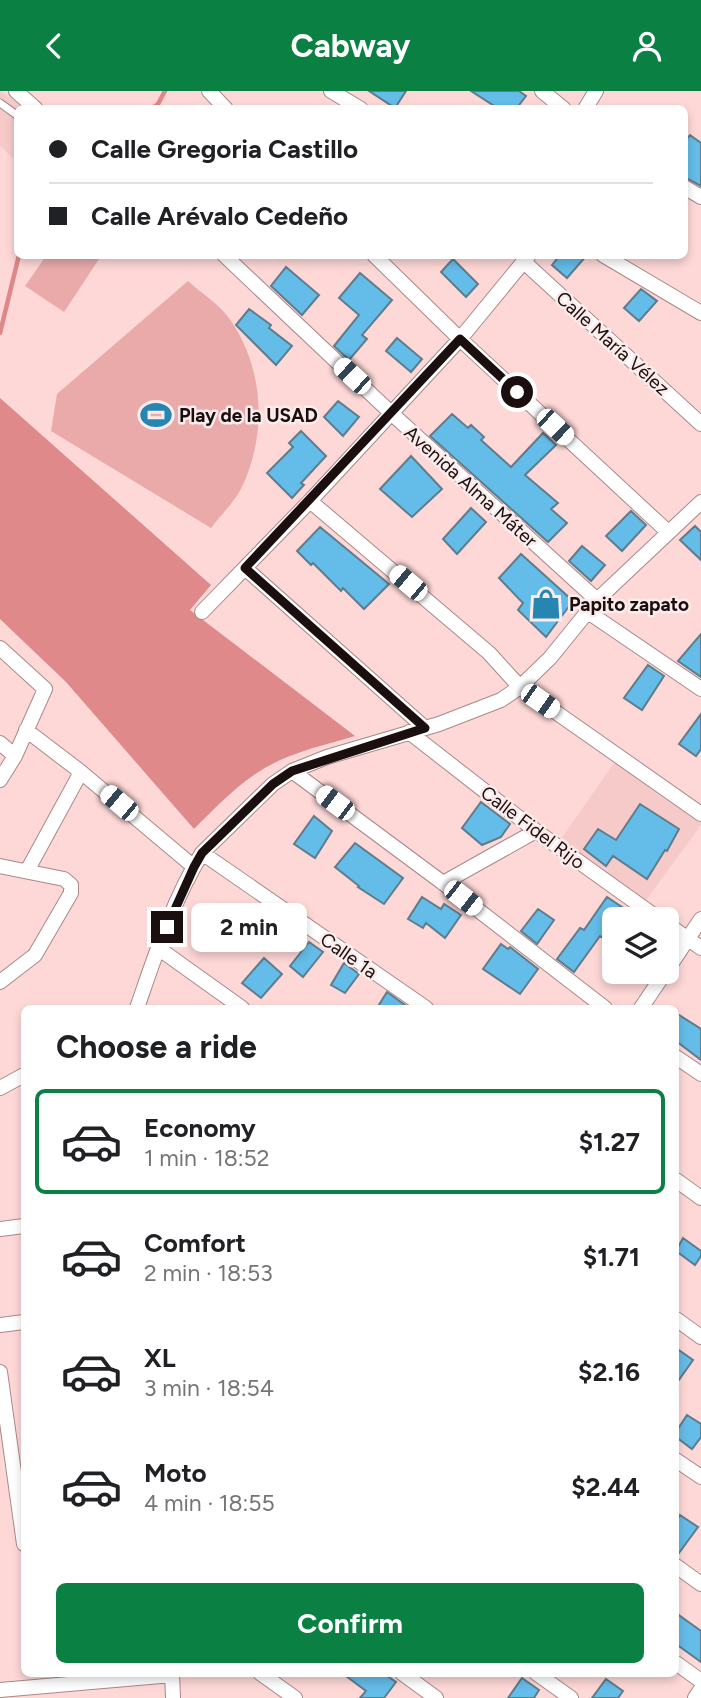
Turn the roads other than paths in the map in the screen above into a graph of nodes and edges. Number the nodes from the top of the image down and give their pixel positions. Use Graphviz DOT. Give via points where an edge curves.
graph roads {
  1 [pos="16,91"];
  2 [pos="209,91"];
  3 [pos="331,91"];
  4 [pos="542,91"];
  5 [pos="32,105"];
  6 [pos="222,105"];
  7 [pos="354,105"];
  8 [pos="559,105"];
  9 [pos="228,259"];
  10 [pos="383,259"];
  11 [pos="527,259"];
  12 [pos="610,259"];
  13 [pos="701,313"];
  14 [pos="460,339"];
  15 [pos="390,412"];
  16 [pos="701,424"];
  17 [pos="310,501"];
  18 [pos="701,502"];
  19 [pos="668,532"];
  20 [pos="245,568"];
  21 [pos="597,600"];
  22 [pos="202,612"];
  23 [pos="588,612"];
  24 [pos="0,648"];
  25 [pos="520,687"];
  26 [pos="701,689"];
  27 [pos="425,728"];
  28 [pos="26,730"];
  29 [pos="409,732"];
  30 [pos="0,743"];
  31 [pos="15,756"];
  32 [pos="292,771"];
  33 [pos="81,772"];
  34 [pos="0,780"];
  35 [pos="701,814"];
  36 [pos="536,831"];
  37 [pos="202,853"];
  38 [pos="0,866"];
  39 [pos="194,867"];
  40 [pos="27,871"];
  41 [pos="443,883"];
  42 [pos="642,907"];
  43 [pos="701,919"];
  44 [pos="679,933"];
  45 [pos="688,939"];
  46 [pos="158,948"];
  47 [pos="701,948"];
  48 [pos="679,952"];
  49 [pos="0,982"];
  50 [pos="657,984"];
  51 [pos="137,1005"];
  52 [pos="238,1005"];
  53 [pos="422,1005"];
  54 [pos="601,1005"];
  55 [pos="643,1005"];
  56 [pos="679,1059"];
  57 [pos="701,1074"];
  58 [pos="21,1076"];
  59 [pos="3,1082"];
  60 [pos="679,1183"];
  61 [pos="701,1198"];
  62 [pos="21,1226"];
  63 [pos="0,1229"];
  64 [pos="679,1321"];
  65 [pos="21,1322"];
  66 [pos="0,1325"];
  67 [pos="701,1337"];
  68 [pos="0,1372"];
  69 [pos="679,1462"];
  70 [pos="701,1478"];
  71 [pos="21,1522"];
  72 [pos="679,1568"];
  73 [pos="701,1584"];
  74 [pos="679,1665"];
  75 [pos="95,1677"];
  76 [pos="172,1677"];
  77 [pos="266,1677"];
  78 [pos="407,1677"];
  79 [pos="542,1677"];
  80 [pos="43,1679"];
  81 [pos="701,1681"];
  82 [pos="701,1689"];
  83 [pos="0,1690"];
  84 [pos="173,1698"];
  85 [pos="295,1698"];
  86 [pos="436,1698"];
  87 [pos="572,1698"];
  88 [pos="695,1698"];
  1 -- 5 [label="street"];
  2 -- 6 [label="street"];
  3 -- 7 [label="street"];
  4 -- 8 [label="street"];
  9 -- 15 [label="street, Avenida Alma Máter"];
  10 -- 14 [label="street"];
  11 -- 14 [label="street"];
  11 -- 16 [label="street, Calle María Vélez"];
  12 -- 13 [label="street"];
  14 -- 15 [label="street"];
  14 -- 19 [label="street"];
  15 -- 17 [label="street"];
  15 -- 21 [label="street, Avenida Alma Máter"];
  17 -- 20 [label="street"];
  17 -- 25 [label="street" via="489,653"];
  18 -- 19 [label="street"];
  19 -- 21 [label="street"];
  20 -- 22 [label="street"];
  20 -- 27 [label="street"];
  21 -- 23 [label="street"];
  23 -- 25 [label="street"];
  23 -- 26 [label="street"];
  24 -- 28 [label="street" via="45,689"];
  25 -- 27 [label="street" via="501,700"];
  25 -- 35 [label="street"];
  27 -- 29 [label="street"];
  28 -- 31 [label="street"];
  28 -- 33 [label="street"];
  29 -- 32 [label="street"];
  29 -- 36 [label="street, Calle Fidel Rijo"];
  30 -- 31 [label="street"];
  31 -- 34 [label="street"];
  32 -- 37 [label="street"];
  32 -- 41 [label="street"];
  33 -- 39 [label="street"];
  33 -- 40 [label="street"];
  36 -- 41 [label="street"];
  36 -- 42 [label="street, Calle Fidel Rijo"];
  37 -- 39 [label="street"];
  37 -- 53 [label="street, Calle 1a"];
  38 -- 40 [label="street"];
  39 -- 46 [label="street"];
  40 -- 49 [label="street" via="64,879 71,885 71,893 34,955"];
  41 -- 54 [label="street"];
  43 -- 45 [label="street"];
  44 -- 45 [label="street"];
  45 -- 47 [label="street"];
  45 -- 48 [label="street"];
  46 -- 51 [label="street"];
  46 -- 52 [label="street"];
  50 -- 55 [label="street"];
  56 -- 57 [label="street"];
  58 -- 59 [label="street"];
  60 -- 61 [label="street"];
  62 -- 63 [label="street"];
  64 -- 67 [label="street"];
  65 -- 66 [label="street"];
  68 -- 71 [label="street"];
  69 -- 70 [label="street"];
  72 -- 73 [label="street"];
  74 -- 81 [label="street"];
  75 -- 80 [label="street"];
  76 -- 84 [label="street"];
  77 -- 85 [label="street"];
  78 -- 86 [label="street"];
  79 -- 87 [label="street"];
  80 -- 83 [label="street"];
  82 -- 88 [label="street"];
}
